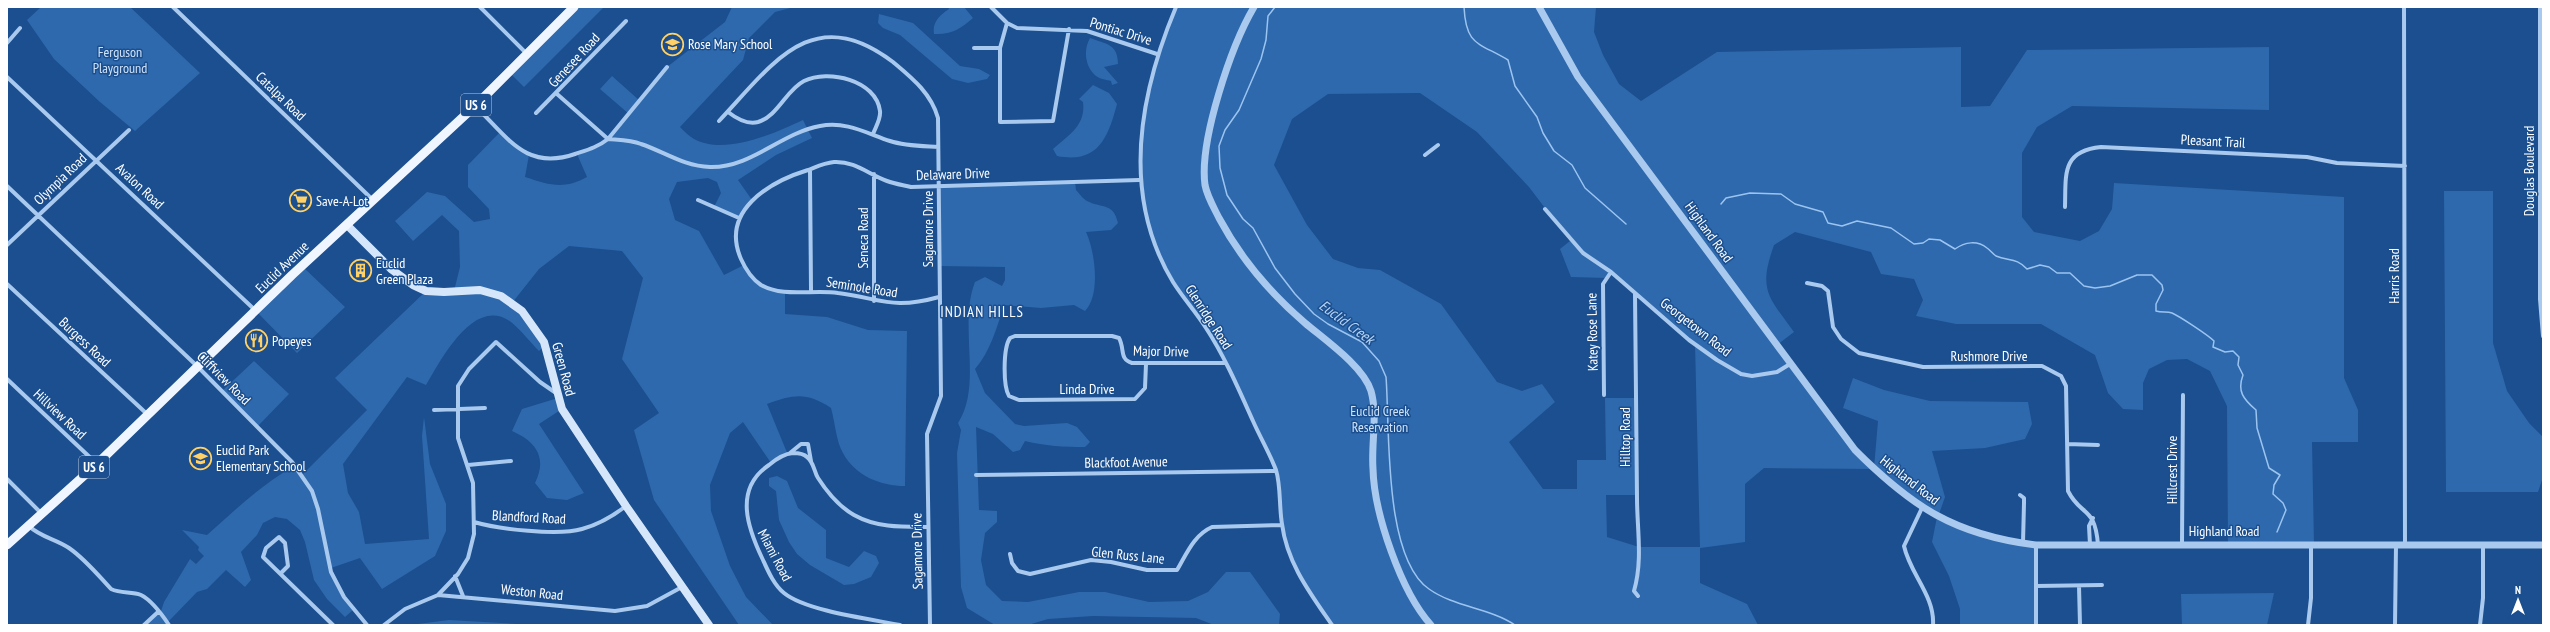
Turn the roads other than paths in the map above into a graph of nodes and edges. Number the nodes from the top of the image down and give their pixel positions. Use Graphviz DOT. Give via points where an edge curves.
graph roads {
  1 [pos="173,7"];
  2 [pos="480,7"];
  3 [pos="574,7"];
  4 [pos="991,7"];
  5 [pos="1176,7"];
  6 [pos="1254,7"];
  7 [pos="1539,7"];
  8 [pos="2404,7"];
  9 [pos="2540,7"];
  10 [pos="626,21"];
  11 [pos="1007,23"];
  12 [pos="20,28"];
  13 [pos="1069,29"];
  14 [pos="7,43"];
  15 [pos="974,48"];
  16 [pos="1000,48"];
  17 [pos="527,54"];
  18 [pos="1157,54"];
  19 [pos="667,67"];
  20 [pos="7,78"];
  21 [pos="557,94"];
  22 [pos="475,106"];
  23 [pos="728,112"];
  24 [pos="536,113"];
  25 [pos="719,121"];
  26 [pos="129,130"];
  27 [pos="873,134"];
  28 [pos="608,139"];
  29 [pos="1438,145"];
  30 [pos="938,147"];
  31 [pos="1425,155"];
  32 [pos="96,160"];
  33 [pos="2405,166"];
  34 [pos="810,170"];
  35 [pos="874,174"];
  36 [pos="1139,180"];
  37 [pos="939,185"];
  38 [pos="7,186"];
  39 [pos="698,200"];
  40 [pos="374,201"];
  41 [pos="2065,207"];
  42 [pos="1545,209"];
  43 [pos="39,215"];
  44 [pos="738,218"];
  45 [pos="347,225"];
  46 [pos="7,245"];
  47 [pos="1611,272"];
  48 [pos="1807,283"];
  49 [pos="7,284"];
  50 [pos="811,290"];
  51 [pos="1635,294"];
  52 [pos="939,296"];
  53 [pos="874,301"];
  54 [pos="256,311"];
  55 [pos="2543,336"];
  56 [pos="1224,363"];
  57 [pos="1146,364"];
  58 [pos="1790,364"];
  59 [pos="198,367"];
  60 [pos="7,379"];
  61 [pos="1005,388"];
  62 [pos="556,393"];
  63 [pos="1604,395"];
  64 [pos="2183,395"];
  65 [pos="485,408"];
  66 [pos="434,410"];
  67 [pos="457,410"];
  68 [pos="148,416"];
  69 [pos="2067,444"];
  70 [pos="2098,445"];
  71 [pos="788,455"];
  72 [pos="511,461"];
  73 [pos="811,461"];
  74 [pos="97,464"];
  75 [pos="468,465"];
  76 [pos="1276,471"];
  77 [pos="976,475"];
  78 [pos="7,479"];
  79 [pos="2020,495"];
  80 [pos="626,506"];
  81 [pos="1922,508"];
  82 [pos="42,514"];
  83 [pos="2093,518"];
  84 [pos="474,522"];
  85 [pos="1282,525"];
  86 [pos="30,526"];
  87 [pos="928,527"];
  88 [pos="2023,543"];
  89 [pos="2182,544"];
  90 [pos="2311,544"];
  91 [pos="2396,544"];
  92 [pos="2404,544"];
  93 [pos="7,545"];
  94 [pos="2036,545"];
  95 [pos="2090,545"];
  96 [pos="2098,545"];
  97 [pos="2483,545"];
  98 [pos="2543,545"];
  99 [pos="1010,554"];
  100 [pos="282,573"];
  101 [pos="455,576"];
  102 [pos="2102,585"];
  103 [pos="2036,586"];
  104 [pos="2079,586"];
  105 [pos="682,587"];
  106 [pos="438,595"];
  107 [pos="462,596"];
  108 [pos="1638,596"];
  109 [pos="158,612"];
  110 [pos="144,625"];
  111 [pos="169,625"];
  112 [pos="333,625"];
  113 [pos="366,625"];
  114 [pos="384,625"];
  115 [pos="709,625"];
  116 [pos="900,625"];
  117 [pos="930,625"];
  118 [pos="1332,625"];
  119 [pos="1431,625"];
  120 [pos="1933,625"];
  121 [pos="2036,625"];
  122 [pos="2080,625"];
  123 [pos="2308,625"];
  124 [pos="2396,625"];
  125 [pos="2480,625"];
  1 -- 40 [label="street, Catalpa Road"];
  2 -- 17 [label="street"];
  3 -- 17 [label="main road, Euclid Avenue / US 6"];
  4 -- 11 [label="street, Pontiac Drive"];
  5 -- 18 [label="street, Glenridge Road"];
  6 -- 119 [label="street" via="1234,49 1212,119 1205,165 1205,186 1212,205 1236,248 1263,283 1278,300 1353,365 1370,390 1374,408 1374,492 1381,521 1415,605"];
  7 -- 58 [label="street, Highland Road" via="1578,77"];
  8 -- 33 [label="street, Harris Road"];
  9 -- 55 [label="street, Douglas Boulevard" via="2540,294"];
  10 -- 21 [label="street, Genesee Road"];
  11 -- 13 [label="street, Pontiac Drive" via="1025,29"];
  11 -- 16 [label="street"];
  12 -- 14 [label="street"];
  13 -- 16 [label="street" via="1053,121 1000,122"];
  13 -- 18 [label="street, Pontiac Drive" via="1087,31"];
  15 -- 16 [label="street"];
  17 -- 22 [label="main road, Euclid Avenue / US 6"];
  18 -- 36 [label="street, Glenridge Road" via="1140,145"];
  19 -- 28 [label="street"];
  20 -- 32 [label="street, Avalon Road"];
  21 -- 24 [label="street, Genesee Road"];
  21 -- 28 [label="street"];
  22 -- 28 [label="street" via="522,152 536,158 562,158 598,147"];
  22 -- 40 [label="main road, Euclid Avenue / US 6"];
  23 -- 25 [label="street, Sagamore Drive"];
  23 -- 27 [label="street" via="745,122 760,121 769,116 799,84 822,76 843,77 866,90 877,100 880,116"];
  23 -- 30 [label="street, Sagamore Drive" via="789,49 813,38 834,36 856,41 885,56 912,78 935,106 938,118"];
  26 -- 32 [label="street, Olympia Road"];
  27 -- 28 [label="street" via="847,125 821,125 739,162 710,167 681,162 634,142"];
  27 -- 30 [label="street" via="902,144"];
  29 -- 31 [label="street"];
  30 -- 37 [label="street, Sagamore Drive"];
  32 -- 43 [label="street, Olympia Road"];
  32 -- 54 [label="street, Avalon Road"];
  33 -- 41 [label="street, Pleasant Trail" via="2337,163 2307,157 2101,147 2086,149 2070,162 2067,170"];
  33 -- 92 [label="street, Harris Road"];
  34 -- 35 [label="street, Delaware Drive" via="826,164 847,163"];
  34 -- 44 [label="street, Delaware Drive" via="772,185 758,194"];
  34 -- 50 [label="street"];
  35 -- 37 [label="street, Delaware Drive" via="887,181 911,187"];
  35 -- 53 [label="street, Seneca Road"];
  36 -- 37 [label="street, Delaware Drive"];
  36 -- 56 [label="street, Glenridge Road" via="1146,219 1164,266 1173,283 1206,328"];
  37 -- 52 [label="street, Sagamore Drive"];
  38 -- 43 [label="street, Cliffview Road"];
  39 -- 44 [label="street"];
  40 -- 45 [label="main road, Euclid Avenue / US 6"];
  42 -- 47 [label="street, Georgetown Road" via="1583,253"];
  43 -- 46 [label="street, Olympia Road"];
  43 -- 59 [label="street, Cliffview Road"];
  44 -- 50 [label="street, Seminole Road" via="738,253 759,284 785,292"];
  45 -- 54 [label="main road, Euclid Avenue / US 6"];
  45 -- 62 [label="main road, Green Road" via="391,269 413,285 426,291 480,290 501,296 522,311 544,342"];
  47 -- 51 [label="street, Georgetown Road"];
  47 -- 63 [label="street, Katey Rose Lane" via="1603,284"];
  48 -- 69 [label="street, Rushmore Drive" via="1822,286 1828,291 1833,327 1841,339 1860,353 1923,368 2042,366 2055,372 2061,376 2066,386"];
  49 -- 68 [label="street, Burgess Road"];
  50 -- 53 [label="street, Seminole Road"];
  51 -- 58 [label="street, Georgetown Road" via="1689,340 1741,374 1764,376"];
  51 -- 108 [label="street, Hilltop Road" via="1638,580 1634,591"];
  52 -- 53 [label="street, Seminole Road" via="907,304"];
  52 -- 87 [label="street, Sagamore Drive" via="940,396 927,434"];
  54 -- 59 [label="main road, Euclid Avenue / US 6"];
  56 -- 57 [label="street, Major Drive"];
  56 -- 76 [label="street, Glenridge Road"];
  57 -- 61 [label="street, Linda Drive" via="1144,388 1135,399 1019,400 1009,396"];
  57 -- 61 [label="street, Major Drive" via="1126,361 1122,357 1122,344 1119,338 1112,336 1020,336 1010,338 1007,342"];
  58 -- 81 [label="street, Highland Road" via="1855,450 1884,479"];
  59 -- 68 [label="main road, Euclid Avenue / US 6"];
  59 -- 113 [label="street, Cliffview Road" via="292,462 306,482 318,509 331,572 344,597"];
  60 -- 74 [label="street, Hillview Road"];
  62 -- 67 [label="street" via="496,342 462,377 458,386"];
  62 -- 80 [label="main road, Green Road" via="572,425"];
  64 -- 89 [label="street, Hillcrest Drive"];
  65 -- 67 [label="street"];
  66 -- 67 [label="street"];
  67 -- 75 [label="street" via="460,450"];
  68 -- 74 [label="main road, Euclid Avenue / US 6"];
  69 -- 70 [label="street"];
  69 -- 83 [label="street, Rushmore Drive" via="2068,491 2072,499 2085,508"];
  71 -- 73 [label="street, Miami Road" via="794,453"];
  71 -- 73 [label="street" via="801,444 808,444"];
  71 -- 116 [label="street, Miami Road" via="780,457 764,468 755,480 746,504 750,532 775,582 783,592 802,603"];
  72 -- 75 [label="street"];
  73 -- 87 [label="street" via="818,478 829,492 854,515 893,527"];
  74 -- 82 [label="main road, Euclid Avenue / US 6"];
  75 -- 84 [label="street" via="473,483"];
  76 -- 77 [label="street, Blackfoot Avenue"];
  76 -- 85 [label="street, Glenridge Road"];
  78 -- 82 [label="street"];
  79 -- 88 [label="street" via="2024,500"];
  80 -- 84 [label="street, Blandford Road" via="581,529 564,531 543,531"];
  80 -- 105 [label="main road, Green Road"];
  81 -- 88 [label="street, Highland Road" via="1965,530 2002,541"];
  81 -- 120 [label="street" via="1904,546 1913,572 1932,605"];
  82 -- 86 [label="main road, Euclid Avenue / US 6"];
  83 -- 95 [label="street" via="2089,526"];
  83 -- 96 [label="street"];
  84 -- 101 [label="street" via="468,558"];
  85 -- 99 [label="street, Glen Russ Lane" via="1212,527 1202,531 1177,570 1147,570 1091,560 1030,574 1018,571 1012,563"];
  85 -- 118 [label="street, Glenridge Road" via="1301,581"];
  86 -- 93 [label="main road, Euclid Avenue / US 6"];
  86 -- 109 [label="street" via="36,532 58,540 71,549 111,589 119,593 141,595"];
  87 -- 117 [label="street, Sagamore Drive"];
  88 -- 94 [label="street, Highland Road"];
  89 -- 90 [label="street, Highland Road"];
  89 -- 96 [label="street, Highland Road"];
  90 -- 91 [label="street, Highland Road"];
  90 -- 123 [label="street"];
  91 -- 92 [label="street, Highland Road"];
  91 -- 124 [label="street"];
  92 -- 97 [label="street, Highland Road"];
  94 -- 95 [label="street, Highland Road"];
  94 -- 103 [label="street"];
  95 -- 96 [label="street, Highland Road"];
  97 -- 98 [label="street, Highland Road"];
  97 -- 125 [label="street"];
  100 -- 100 [label="street" via="288,566 285,543 279,537 266,548 263,557"];
  100 -- 112 [label="street"];
  101 -- 106 [label="street"];
  101 -- 107 [label="street"];
  102 -- 104 [label="street"];
  103 -- 104 [label="street"];
  103 -- 121 [label="street"];
  104 -- 122 [label="street"];
  105 -- 107 [label="street, Weston Road" via="647,606 615,611"];
  105 -- 115 [label="main road, Green Road"];
  106 -- 107 [label="street, Weston Road"];
  106 -- 114 [label="street, Weston Road" via="405,609"];
  109 -- 110 [label="street"];
  109 -- 111 [label="street"];
}
